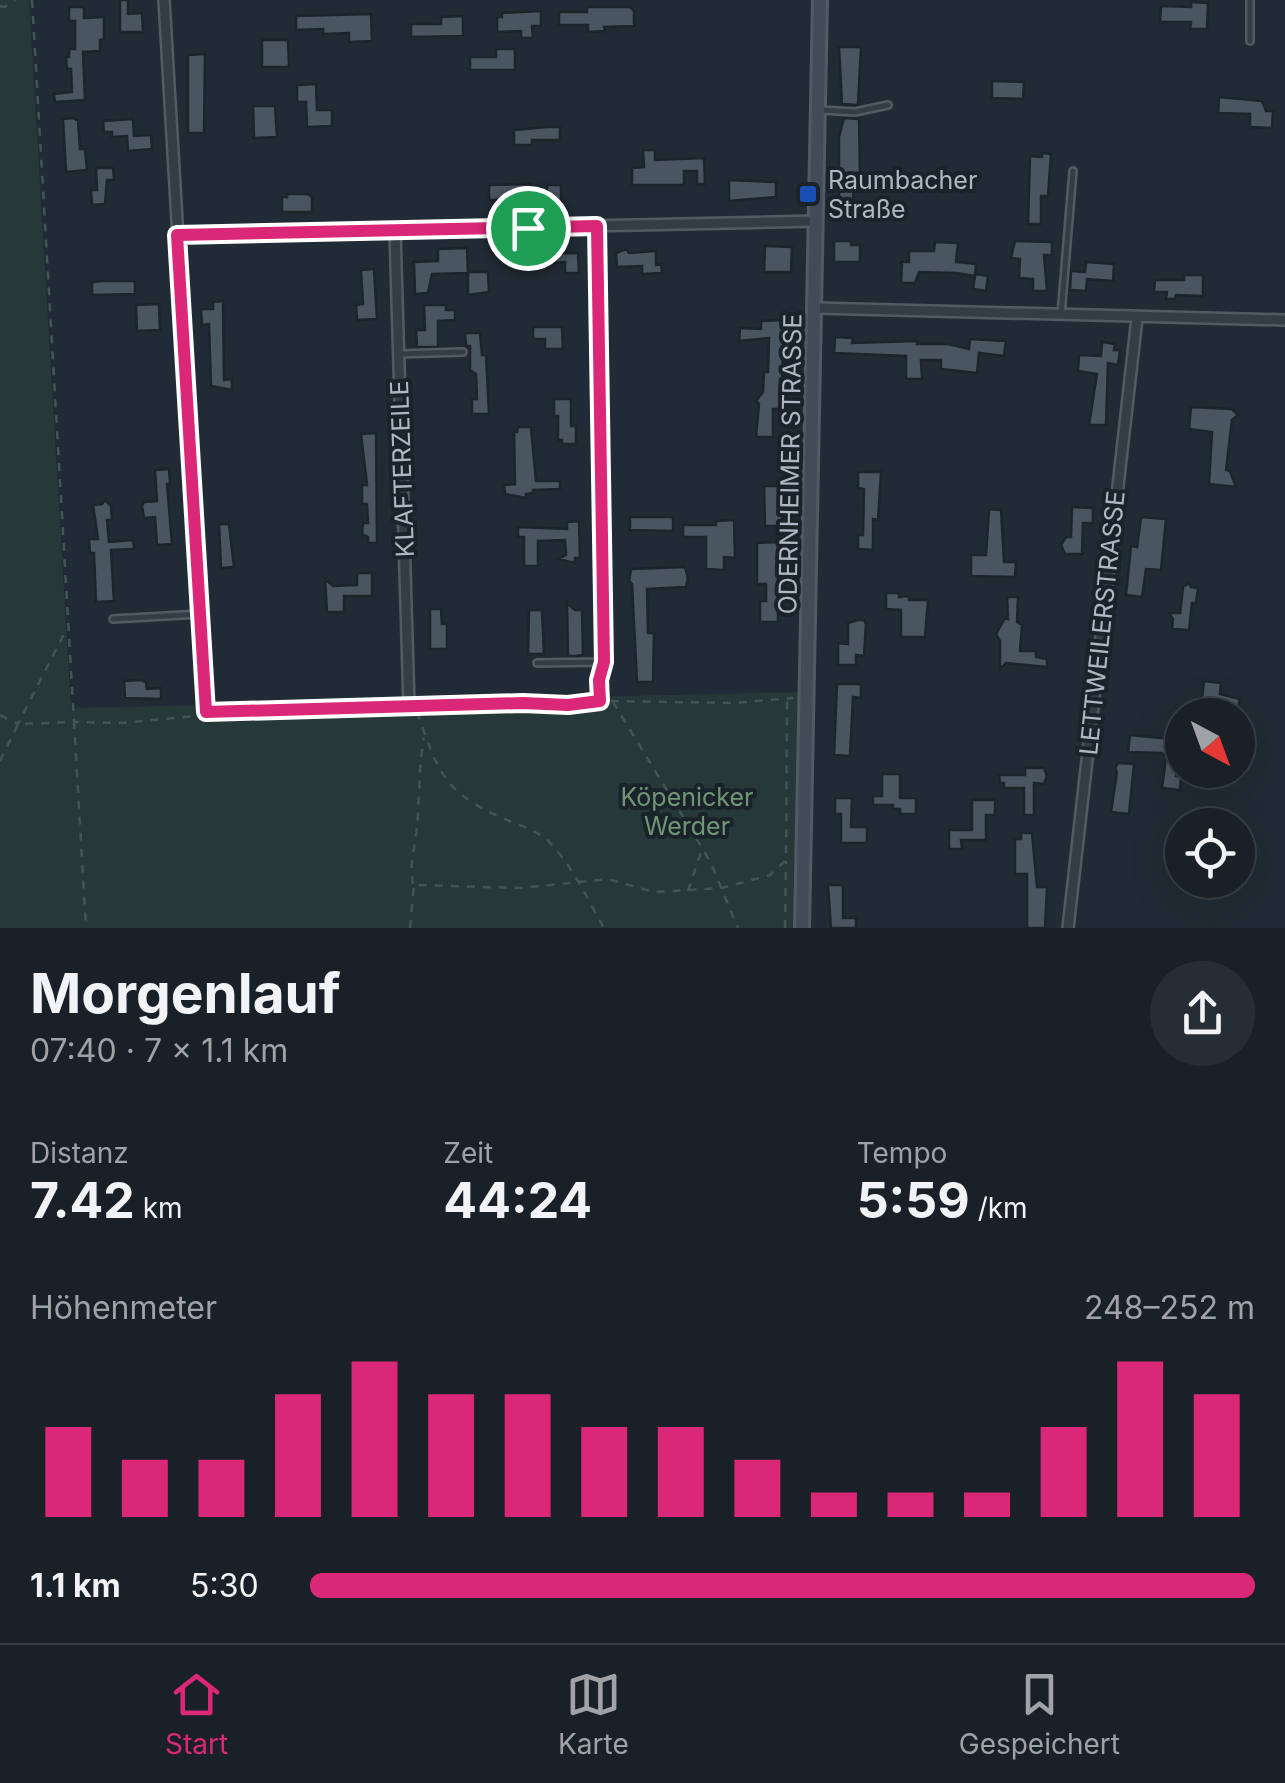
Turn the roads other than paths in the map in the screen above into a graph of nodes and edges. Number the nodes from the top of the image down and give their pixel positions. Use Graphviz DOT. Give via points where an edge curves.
graph roads {
  1 [pos="164,0"];
  2 [pos="820,0"];
  3 [pos="1250,0"];
  4 [pos="1250,41"];
  5 [pos="888,105"];
  6 [pos="818,109"];
  7 [pos="1073,171"];
  8 [pos="816,222"];
  9 [pos="597,226"];
  10 [pos="395,232"];
  11 [pos="177,235"];
  12 [pos="816,308"];
  13 [pos="1061,314"];
  14 [pos="1137,318"];
  15 [pos="1285,320"];
  16 [pos="463,352"];
  17 [pos="399,354"];
  18 [pos="200,614"];
  19 [pos="113,620"];
  20 [pos="604,662"];
  21 [pos="536,663"];
  22 [pos="600,701"];
  23 [pos="412,706"];
  24 [pos="206,712"];
  25 [pos="802,928"];
  26 [pos="1068,928"];
  1 -- 11 [label="street"];
  2 -- 6 [label="street, ODERNHEIMER STRASSE"];
  3 -- 4 [label="lane"];
  5 -- 6 [label="lane" via="855,112"];
  6 -- 8 [label="street, ODERNHEIMER STRASSE"];
  7 -- 13 [label="lane"];
  8 -- 9 [label="street"];
  8 -- 12 [label="street, ODERNHEIMER STRASSE"];
  9 -- 10 [label="street"];
  9 -- 20 [label="street"];
  10 -- 11 [label="street"];
  10 -- 17 [label="street, KLAFTERZEILE"];
  11 -- 18 [label="street"];
  12 -- 13 [label="street"];
  12 -- 25 [label="street, ODERNHEIMER STRASSE"];
  13 -- 14 [label="street"];
  14 -- 15 [label="street"];
  14 -- 26 [label="street, LETTWEILERSTRASSE"];
  16 -- 17 [label="lane"];
  17 -- 23 [label="street, KLAFTERZEILE"];
  18 -- 19 [label="lane"];
  18 -- 24 [label="street"];
  20 -- 21 [label="lane"];
  20 -- 22 [label="street"];
}
